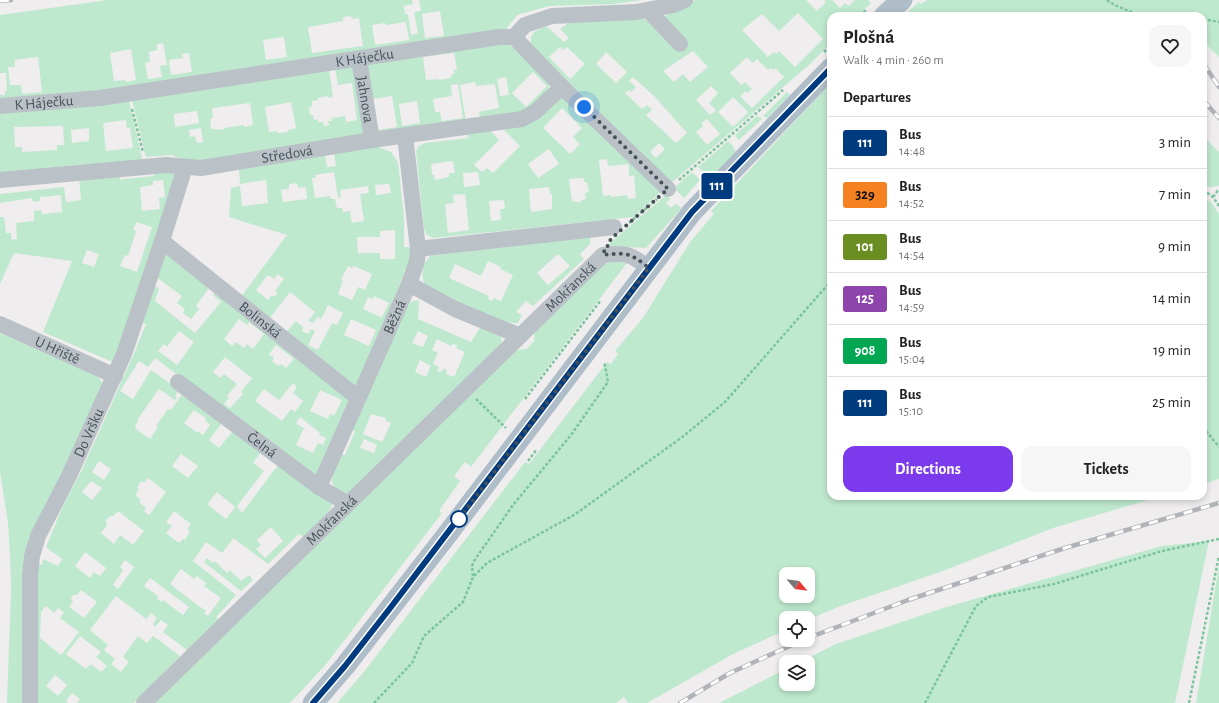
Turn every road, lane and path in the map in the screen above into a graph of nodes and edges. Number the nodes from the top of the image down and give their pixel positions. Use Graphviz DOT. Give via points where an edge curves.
graph roads {
  1 [pos="685,0"];
  2 [pos="902,0"];
  3 [pos="1107,0"];
  4 [pos="648,10"];
  5 [pos="888,12"];
  6 [pos="1131,12"];
  7 [pos="1207,20"];
  8 [pos="1219,22"];
  9 [pos="514,37"];
  10 [pos="680,44"];
  11 [pos="359,59"];
  12 [pos="826,62"];
  13 [pos="788,85"];
  14 [pos="562,87"];
  15 [pos="129,94"];
  16 [pos="0,106"];
  17 [pos="405,136"];
  18 [pos="372,140"];
  19 [pos="146,166"];
  20 [pos="185,167"];
  21 [pos="0,180"];
  22 [pos="668,189"];
  23 [pos="1219,190"];
  24 [pos="1207,193"];
  25 [pos="1213,197"];
  26 [pos="1219,206"];
  27 [pos="619,227"];
  28 [pos="162,241"];
  29 [pos="418,249"];
  30 [pos="649,268"];
  31 [pos="409,284"];
  32 [pos="827,286"];
  33 [pos="0,324"];
  34 [pos="520,336"];
  35 [pos="602,363"];
  36 [pos="115,376"];
  37 [pos="178,382"];
  38 [pos="465,389"];
  39 [pos="358,398"];
  40 [pos="506,428"];
  41 [pos="1207,432"];
  42 [pos="1219,447"];
  43 [pos="319,487"];
  44 [pos="348,504"];
  45 [pos="1219,539"];
  46 [pos="1219,556"];
  47 [pos="473,577"];
  48 [pos="30,703"];
  49 [pos="144,703"];
  50 [pos="313,703"];
  51 [pos="374,703"];
  52 [pos="925,703"];
  53 [pos="1189,703"];
  1 -- 4 [label="street"];
  2 -- 5 [label="main road"];
  3 -- 6 [label="path"];
  4 -- 9 [label="street" via="552,16 525,25"];
  4 -- 10 [label="street"];
  7 -- 8 [label="path"];
  9 -- 11 [label="street, K Háječku" via="499,37"];
  9 -- 14 [label="street"];
  11 -- 15 [label="street, K Háječku"];
  11 -- 18 [label="street, Jahnova"];
  12 -- 30 [label="main road" via="692,212"];
  13 -- 22 [label="path"];
  14 -- 17 [label="street, Středová" via="535,112 522,119"];
  14 -- 22 [label="street"];
  15 -- 16 [label="street, K Háječku"];
  15 -- 19 [label="path"];
  17 -- 18 [label="street, Středová"];
  17 -- 29 [label="street, Běžná"];
  18 -- 20 [label="street, Středová" via="201,168"];
  19 -- 20 [label="street, Středová"];
  19 -- 21 [label="street, Středová"];
  20 -- 28 [label="street, Do Vršku"];
  22 -- 27 [label="path"];
  23 -- 25 [label="path"];
  24 -- 25 [label="path"];
  25 -- 26 [label="path"];
  27 -- 29 [label="street"];
  28 -- 36 [label="street, Do Vršku"];
  28 -- 39 [label="street, Bolinská"];
  29 -- 31 [label="street, Běžná"];
  30 -- 34 [label="street, Mokřanská" via="633,256 620,253 603,255"];
  30 -- 50 [label="main road" via="345,666"];
  31 -- 34 [label="street" via="455,309"];
  31 -- 39 [label="street, Běžná"];
  32 -- 47 [label="path" via="725,402 681,438 574,515 487,563"];
  33 -- 36 [label="street, U Hřiště"];
  34 -- 38 [label="street, Mokřanská"];
  35 -- 47 [label="path" via="605,365 608,382 571,435 513,505 474,561"];
  36 -- 48 [label="street, Do Vršku" via="38,536 32,556"];
  37 -- 43 [label="street, Čelná"];
  38 -- 40 [label="path"];
  38 -- 44 [label="street, Mokřanská"];
  39 -- 43 [label="street, Běžná"];
  41 -- 42 [label="path"];
  43 -- 44 [label="street, Čelná"];
  44 -- 49 [label="street, Mokřanská"];
  45 -- 52 [label="path" via="1162,551 1054,584 988,597 976,606"];
  46 -- 53 [label="path"];
  47 -- 51 [label="path" via="463,602 424,636 412,663"];
}
